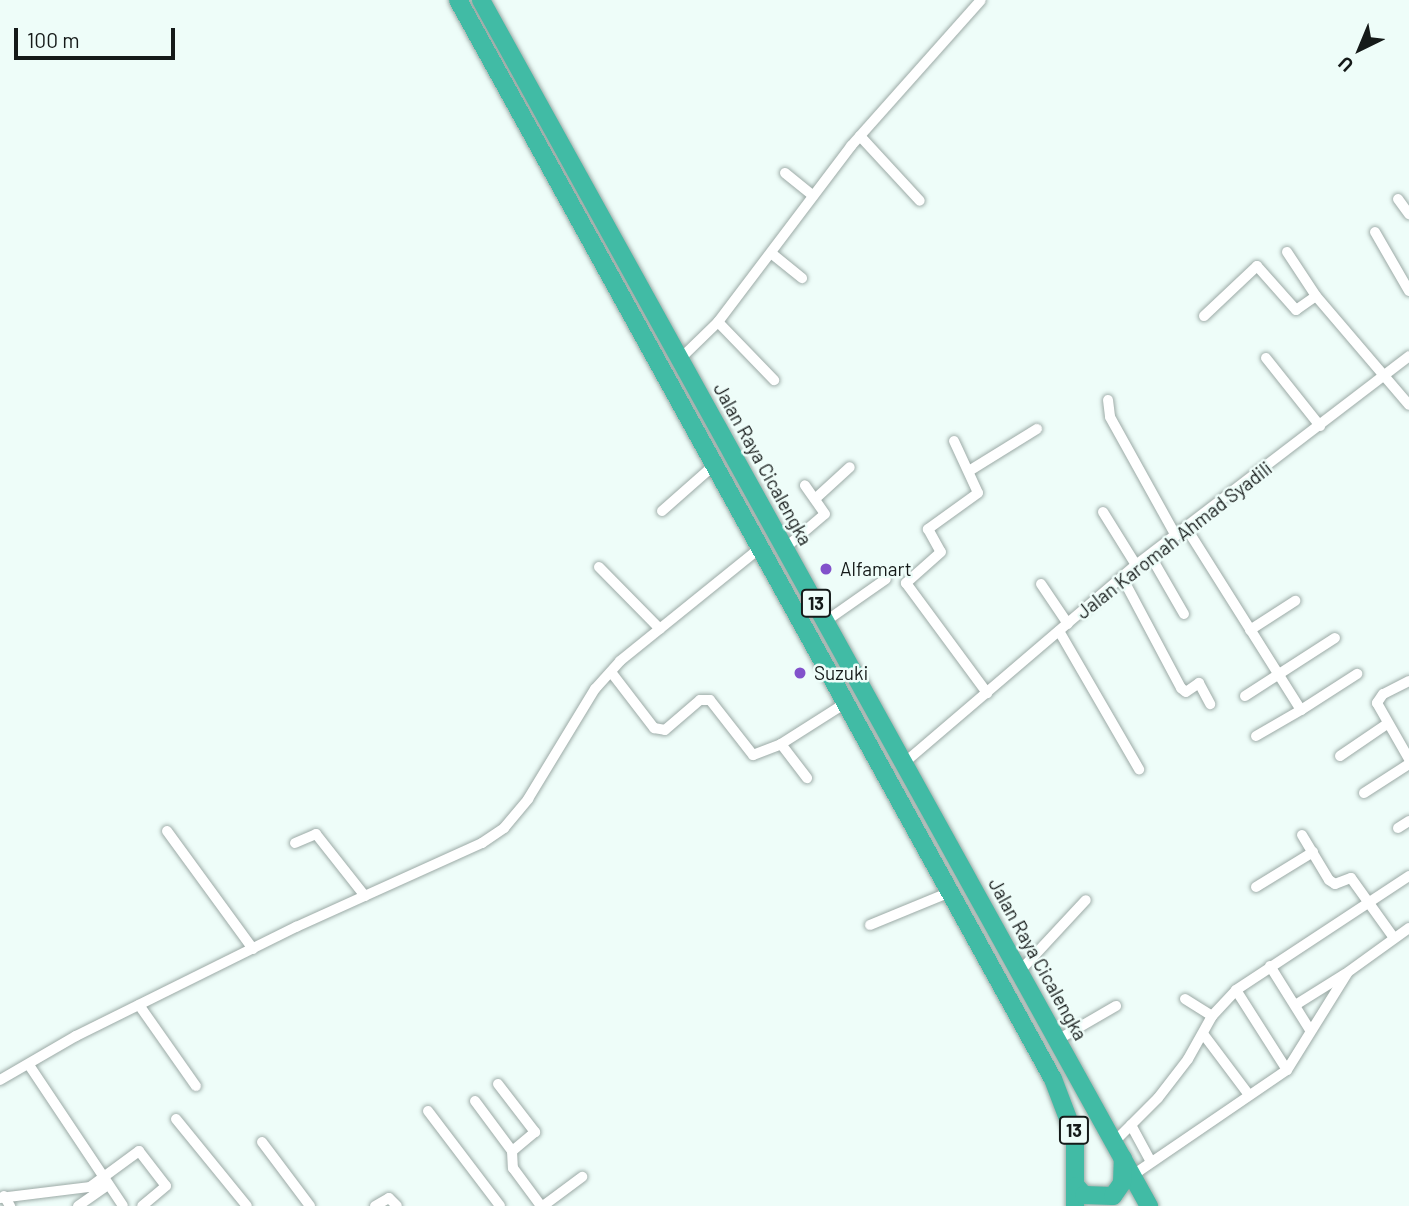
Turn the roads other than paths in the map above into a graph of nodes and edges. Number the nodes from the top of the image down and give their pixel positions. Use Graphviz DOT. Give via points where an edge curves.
graph roads {
  1 [pos="458,0"];
  2 [pos="481,0"];
  3 [pos="981,0"];
  4 [pos="860,136"];
  5 [pos="785,173"];
  6 [pos="813,196"];
  7 [pos="1398,199"];
  8 [pos="920,201"];
  9 [pos="1409,214"];
  10 [pos="1375,232"];
  11 [pos="1287,252"];
  12 [pos="771,253"];
  13 [pos="802,278"];
  14 [pos="1409,291"];
  15 [pos="1315,296"];
  16 [pos="1203,316"];
  17 [pos="718,322"];
  18 [pos="1409,356"];
  19 [pos="681,358"];
  20 [pos="1266,358"];
  21 [pos="1384,375"];
  22 [pos="774,380"];
  23 [pos="1108,400"];
  24 [pos="1409,405"];
  25 [pos="1320,426"];
  26 [pos="1038,429"];
  27 [pos="954,441"];
  28 [pos="713,466"];
  29 [pos="850,467"];
  30 [pos="969,471"];
  31 [pos="748,477"];
  32 [pos="805,485"];
  33 [pos="725,488"];
  34 [pos="815,499"];
  35 [pos="662,511"];
  36 [pos="1103,512"];
  37 [pos="1187,529"];
  38 [pos="1176,536"];
  39 [pos="785,548"];
  40 [pos="759,549"];
  41 [pos="1150,555"];
  42 [pos="1136,565"];
  43 [pos="599,567"];
  44 [pos="1122,577"];
  45 [pos="886,579"];
  46 [pos="1041,584"];
  47 [pos="1295,601"];
  48 [pos="1184,614"];
  49 [pos="826,621"];
  50 [pos="1068,624"];
  51 [pos="660,628"];
  52 [pos="1251,630"];
  53 [pos="1059,631"];
  54 [pos="1335,638"];
  55 [pos="611,672"];
  56 [pos="1280,674"];
  57 [pos="1357,674"];
  58 [pos="1409,681"];
  59 [pos="987,693"];
  60 [pos="1245,696"];
  61 [pos="844,704"];
  62 [pos="1210,704"];
  63 [pos="1301,710"];
  64 [pos="1387,724"];
  65 [pos="1256,736"];
  66 [pos="781,744"];
  67 [pos="1340,756"];
  68 [pos="1409,762"];
  69 [pos="904,763"];
  70 [pos="1139,769"];
  71 [pos="807,778"];
  72 [pos="1364,793"];
  73 [pos="1409,821"];
  74 [pos="1398,828"];
  75 [pos="167,831"];
  76 [pos="1302,835"];
  77 [pos="295,842"];
  78 [pos="1313,852"];
  79 [pos="1409,876"];
  80 [pos="1256,887"];
  81 [pos="948,893"];
  82 [pos="365,896"];
  83 [pos="1086,900"];
  84 [pos="1369,903"];
  85 [pos="870,925"];
  86 [pos="1409,928"];
  87 [pos="1394,938"];
  88 [pos="253,949"];
  89 [pos="1270,966"];
  90 [pos="1019,972"];
  91 [pos="1348,972"];
  92 [pos="1236,990"];
  93 [pos="1185,999"];
  94 [pos="1297,1004"];
  95 [pos="139,1005"];
  96 [pos="1116,1006"];
  97 [pos="1212,1016"];
  98 [pos="1310,1030"];
  99 [pos="1204,1035"];
  100 [pos="1059,1039"];
  101 [pos="29,1065"];
  102 [pos="1287,1070"];
  103 [pos="0,1080"];
  104 [pos="498,1084"];
  105 [pos="196,1086"];
  106 [pos="1249,1096"];
  107 [pos="475,1101"];
  108 [pos="428,1111"];
  109 [pos="176,1119"];
  110 [pos="1131,1125"];
  111 [pos="261,1142"];
  112 [pos="1120,1148"];
  113 [pos="512,1151"];
  114 [pos="1151,1162"];
  115 [pos="1133,1175"];
  116 [pos="101,1176"];
  117 [pos="582,1177"];
  118 [pos="108,1185"];
  119 [pos="1076,1186"];
  120 [pos="2,1197"];
  121 [pos="554,1202"];
  122 [pos="10,1206"];
  123 [pos="78,1206"];
  124 [pos="123,1206"];
  125 [pos="142,1206"];
  126 [pos="247,1206"];
  127 [pos="310,1206"];
  128 [pos="375,1206"];
  129 [pos="397,1206"];
  130 [pos="500,1206"];
  131 [pos="542,1206"];
  132 [pos="1075,1206"];
  133 [pos="1150,1206"];
  1 -- 28 [label="highway, 13"];
  2 -- 19 [label="highway, Jalan Raya Cicalengka / 13"];
  3 -- 4 [label="street"];
  4 -- 6 [label="street"];
  4 -- 8 [label="street"];
  5 -- 6 [label="street"];
  6 -- 12 [label="street"];
  7 -- 9 [label="street"];
  10 -- 14 [label="street"];
  11 -- 15 [label="street"];
  12 -- 13 [label="street"];
  12 -- 17 [label="street"];
  15 -- 16 [label="street" via="1296,310 1257,266"];
  15 -- 21 [label="street"];
  17 -- 19 [label="street"];
  17 -- 22 [label="street"];
  18 -- 21 [label="street, Jalan Karomah Ahmad Syadili"];
  19 -- 31 [label="highway, Jalan Raya Cicalengka / 13"];
  20 -- 25 [label="street"];
  21 -- 24 [label="street"];
  21 -- 25 [label="street, Jalan Karomah Ahmad Syadili"];
  23 -- 38 [label="street" via="1110,416"];
  25 -- 37 [label="street, Jalan Karomah Ahmad Syadili"];
  26 -- 30 [label="street"];
  27 -- 30 [label="street"];
  28 -- 33 [label="highway, 13"];
  28 -- 35 [label="street"];
  29 -- 34 [label="street"];
  30 -- 59 [label="street" via="978,494 928,529 941,552 906,583"];
  31 -- 33 [label="highway"];
  31 -- 39 [label="highway, Jalan Raya Cicalengka / 13"];
  32 -- 34 [label="street"];
  33 -- 40 [label="highway, 13"];
  34 -- 39 [label="street" via="825,514"];
  36 -- 42 [label="street"];
  37 -- 38 [label="street, Jalan Karomah Ahmad Syadili"];
  37 -- 52 [label="street"];
  38 -- 41 [label="street, Jalan Karomah Ahmad Syadili"];
  39 -- 49 [label="highway, Jalan Raya Cicalengka / 13"];
  40 -- 51 [label="street"];
  40 -- 61 [label="highway, 13"];
  41 -- 42 [label="street, Jalan Karomah Ahmad Syadili"];
  41 -- 48 [label="street"];
  42 -- 44 [label="street, Jalan Karomah Ahmad Syadili"];
  43 -- 51 [label="street"];
  44 -- 50 [label="street, Jalan Karomah Ahmad Syadili"];
  44 -- 62 [label="street" via="1181,688 1186,692 1199,683"];
  45 -- 49 [label="street"];
  46 -- 50 [label="street"];
  47 -- 52 [label="street"];
  49 -- 69 [label="highway, Jalan Raya Cicalengka / 13"];
  50 -- 53 [label="street, Jalan Karomah Ahmad Syadili"];
  51 -- 55 [label="street"];
  52 -- 56 [label="street"];
  53 -- 59 [label="street, Jalan Karomah Ahmad Syadili"];
  53 -- 70 [label="street"];
  54 -- 56 [label="street"];
  55 -- 66 [label="street" via="660,731 705,699 750,752 757,755"];
  55 -- 82 [label="street" via="504,828 482,843"];
  56 -- 60 [label="street"];
  56 -- 63 [label="street"];
  57 -- 63 [label="street"];
  58 -- 64 [label="street" via="1378,700"];
  59 -- 69 [label="street, Jalan Karomah Ahmad Syadili"];
  61 -- 66 [label="street"];
  61 -- 81 [label="highway, 13"];
  63 -- 65 [label="street"];
  64 -- 67 [label="street"];
  64 -- 68 [label="street"];
  66 -- 71 [label="street"];
  68 -- 72 [label="street"];
  69 -- 90 [label="highway, Jalan Raya Cicalengka / 13"];
  73 -- 74 [label="street"];
  75 -- 88 [label="street"];
  76 -- 78 [label="street"];
  77 -- 82 [label="street" via="316,834"];
  78 -- 80 [label="street"];
  78 -- 84 [label="street" via="1332,883 1348,876"];
  79 -- 84 [label="street"];
  81 -- 85 [label="street"];
  81 -- 119 [label="highway, 13" via="1062,1097 1075,1137"];
  82 -- 88 [label="street"];
  83 -- 90 [label="street"];
  84 -- 87 [label="street"];
  84 -- 89 [label="street"];
  86 -- 87 [label="street"];
  87 -- 91 [label="street"];
  88 -- 95 [label="street"];
  89 -- 92 [label="street"];
  89 -- 94 [label="street"];
  90 -- 100 [label="highway, Jalan Raya Cicalengka / 13"];
  91 -- 94 [label="street"];
  91 -- 98 [label="street"];
  92 -- 97 [label="street"];
  92 -- 102 [label="street"];
  93 -- 97 [label="street"];
  94 -- 98 [label="street"];
  95 -- 101 [label="street"];
  95 -- 105 [label="street"];
  96 -- 100 [label="street"];
  97 -- 99 [label="street"];
  98 -- 102 [label="street"];
  99 -- 106 [label="street"];
  99 -- 110 [label="street" via="1158,1098"];
  100 -- 112 [label="highway, Jalan Raya Cicalengka / 13"];
  101 -- 103 [label="street"];
  101 -- 116 [label="street"];
  102 -- 106 [label="street"];
  104 -- 113 [label="street" via="535,1132"];
  106 -- 114 [label="street"];
  107 -- 113 [label="street"];
  108 -- 130 [label="street"];
  109 -- 126 [label="street"];
  110 -- 112 [label="street"];
  110 -- 114 [label="street"];
  111 -- 127 [label="street"];
  112 -- 115 [label="highway, Jalan Raya Cicalengka / 13"];
  112 -- 119 [label="highway" via="1122,1183 1113,1196 1084,1195"];
  113 -- 131 [label="street" via="513,1168"];
  114 -- 115 [label="street"];
  115 -- 133 [label="highway, Jalan Raya Cicalengka / 13"];
  116 -- 118 [label="street"];
  116 -- 120 [label="street" via="82,1189"];
  116 -- 125 [label="street" via="135,1151 141,1152 166,1186"];
  117 -- 121 [label="street"];
  118 -- 123 [label="street"];
  118 -- 124 [label="street"];
  119 -- 132 [label="highway, 13"];
  120 -- 122 [label="street"];
  121 -- 131 [label="street"];
  128 -- 129 [label="street" via="389,1198"];
}
